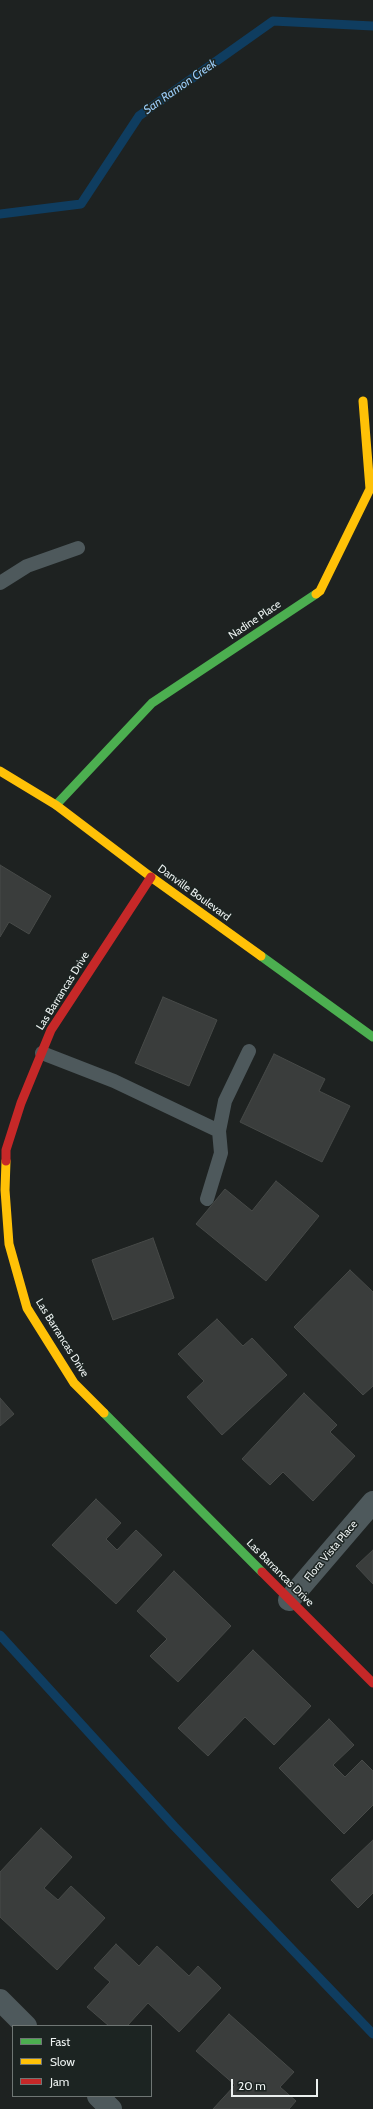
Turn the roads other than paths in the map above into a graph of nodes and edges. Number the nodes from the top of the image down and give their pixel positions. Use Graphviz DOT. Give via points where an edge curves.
graph roads {
  1 [pos="363,401"];
  2 [pos="78,548"];
  3 [pos="0,583"];
  4 [pos="0,771"];
  5 [pos="56,805"];
  6 [pos="151,877"];
  7 [pos="373,1037"];
  8 [pos="249,1051"];
  9 [pos="42,1053"];
  10 [pos="219,1131"];
  11 [pos="207,1199"];
  12 [pos="373,1502"];
  13 [pos="290,1600"];
  14 [pos="373,1683"];
  15 [pos="0,2000"];
  16 [pos="25,2025"];
  17 [pos="99,2097"];
  18 [pos="111,2109"];
  1 -- 5 [label="street, Nadine Place" via="370,490 320,591 152,703"];
  2 -- 3 [label="lane" via="27,566"];
  4 -- 5 [label="street, Danville Boulevard"];
  5 -- 6 [label="street, Danville Boulevard"];
  6 -- 7 [label="street, Danville Boulevard"];
  6 -- 9 [label="street, Las Barrancas Drive" via="51,1030"];
  8 -- 10 [label="lane" via="225,1101"];
  9 -- 10 [label="lane" via="114,1081"];
  9 -- 13 [label="street, Las Barrancas Drive" via="21,1103 6,1150 5,1190 9,1244 27,1308 74,1383"];
  10 -- 11 [label="lane" via="221,1153"];
  12 -- 13 [label="street, Flora Vista Place"];
  13 -- 14 [label="street, Las Barrancas Drive"];
  15 -- 16 [label="street"];
  17 -- 18 [label="street"];
}
